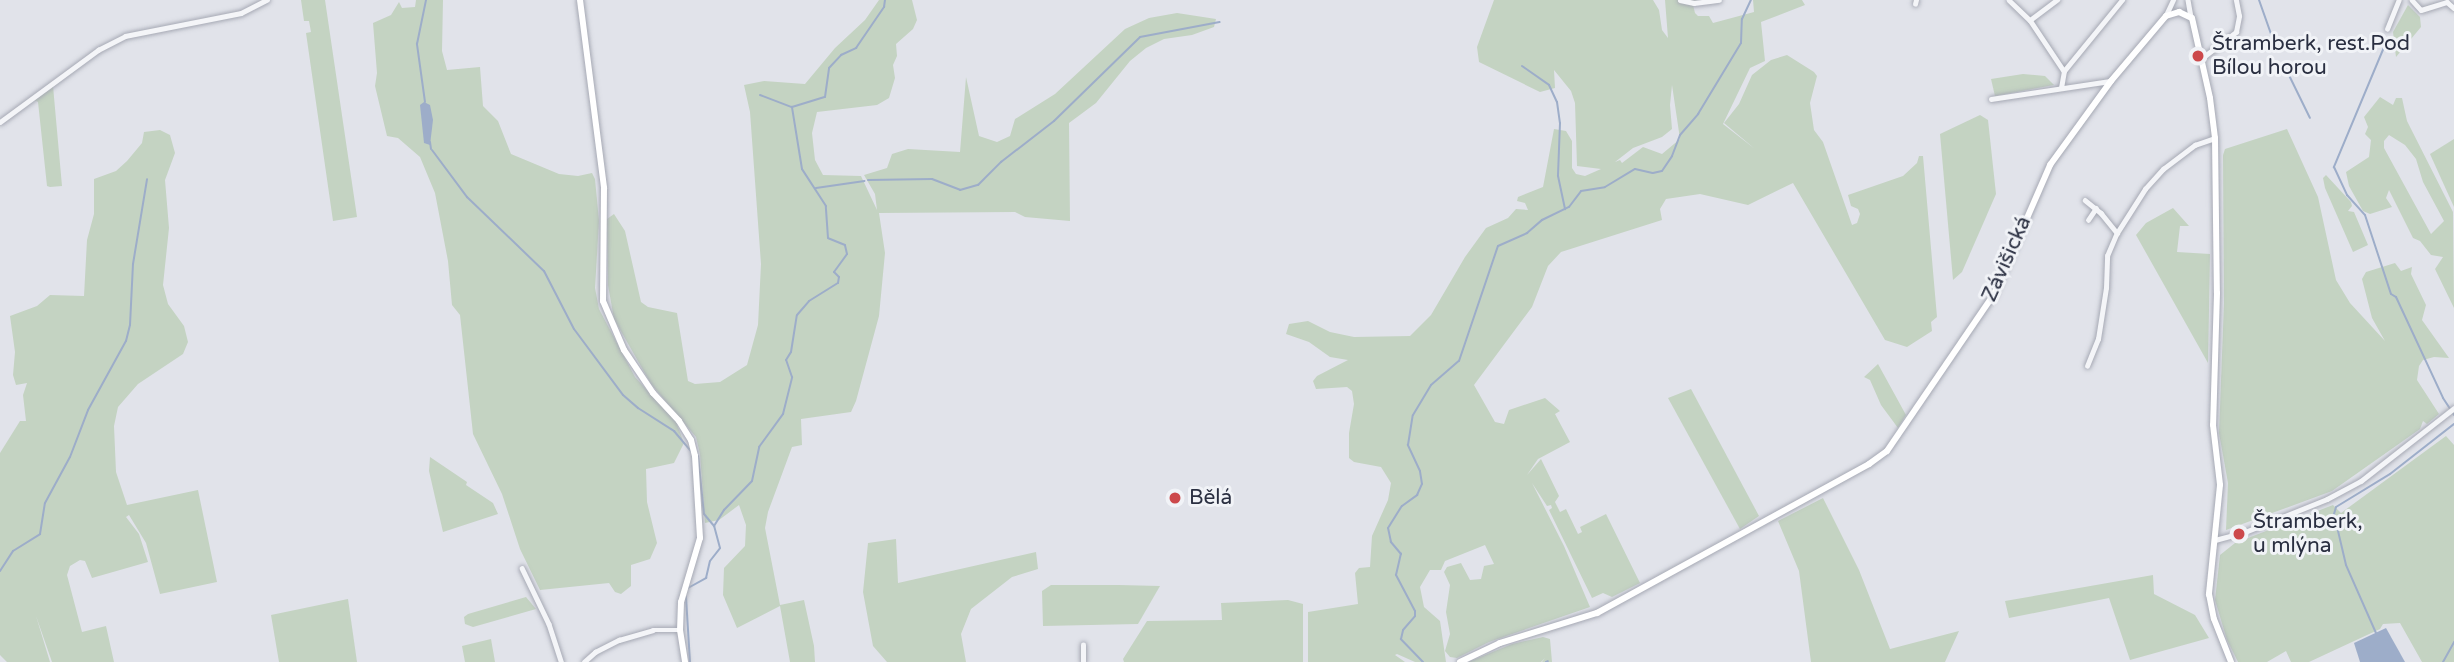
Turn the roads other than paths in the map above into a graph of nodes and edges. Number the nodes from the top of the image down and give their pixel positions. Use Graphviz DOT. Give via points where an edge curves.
graph roads {
  1 [pos="267,0"];
  2 [pos="580,0"];
  3 [pos="1680,0"];
  4 [pos="1719,0"];
  5 [pos="2009,0"];
  6 [pos="2057,0"];
  7 [pos="2122,0"];
  8 [pos="2173,0"];
  9 [pos="2188,0"];
  10 [pos="2235,0"];
  11 [pos="2399,0"];
  12 [pos="2412,0"];
  13 [pos="2454,8"];
  14 [pos="2166,16"];
  15 [pos="2192,18"];
  16 [pos="2030,20"];
  17 [pos="2387,29"];
  18 [pos="2202,58"];
  19 [pos="2064,71"];
  20 [pos="2111,80"];
  21 [pos="2061,88"];
  22 [pos="1991,100"];
  23 [pos="0,122"];
  24 [pos="2215,138"];
  25 [pos="2085,200"];
  26 [pos="2096,208"];
  27 [pos="2088,220"];
  28 [pos="2117,233"];
  29 [pos="2087,366"];
  30 [pos="2454,408"];
  31 [pos="2215,540"];
  32 [pos="522,568"];
  33 [pos="680,631"];
  34 [pos="1083,645"];
  35 [pos="561,662"];
  36 [pos="584,662"];
  37 [pos="685,662"];
  38 [pos="1083,662"];
  39 [pos="1460,662"];
  40 [pos="2231,662"];
  1 -- 23 [label="street" via="241,13 125,36 98,50"];
  2 -- 33 [label="street" via="604,187 602,283 606,310 630,360 679,421 695,456 700,543 682,592"];
  3 -- 4 [label="street"];
  5 -- 16 [label="street"];
  6 -- 16 [label="street"];
  7 -- 19 [label="street"];
  8 -- 14 [label="street, Závišická"];
  9 -- 15 [label="street"];
  10 -- 18 [label="street" via="2236,32"];
  11 -- 17 [label="street"];
  12 -- 13 [label="street" via="2421,10 2447,2"];
  14 -- 15 [label="street" via="2179,12"];
  14 -- 20 [label="street, Závišická"];
  15 -- 18 [label="street"];
  16 -- 19 [label="street"];
  18 -- 24 [label="street"];
  19 -- 21 [label="street"];
  20 -- 21 [label="street"];
  20 -- 39 [label="street, Závišická" via="2050,165 1994,294 1887,451 1597,613 1500,643"];
  21 -- 22 [label="street"];
  24 -- 28 [label="street" via="2195,145 2163,169"];
  24 -- 31 [label="street" via="2217,293 2212,417 2220,485"];
  25 -- 26 [label="street"];
  26 -- 27 [label="street"];
  26 -- 28 [label="street"];
  28 -- 29 [label="street" via="2107,256 2098,339"];
  30 -- 31 [label="street" via="2361,481 2327,499"];
  31 -- 40 [label="street" via="2210,603"];
  32 -- 35 [label="street" via="550,624"];
  33 -- 36 [label="street" via="653,630 619,640"];
  33 -- 37 [label="street"];
  34 -- 38 [label="street"];
}
